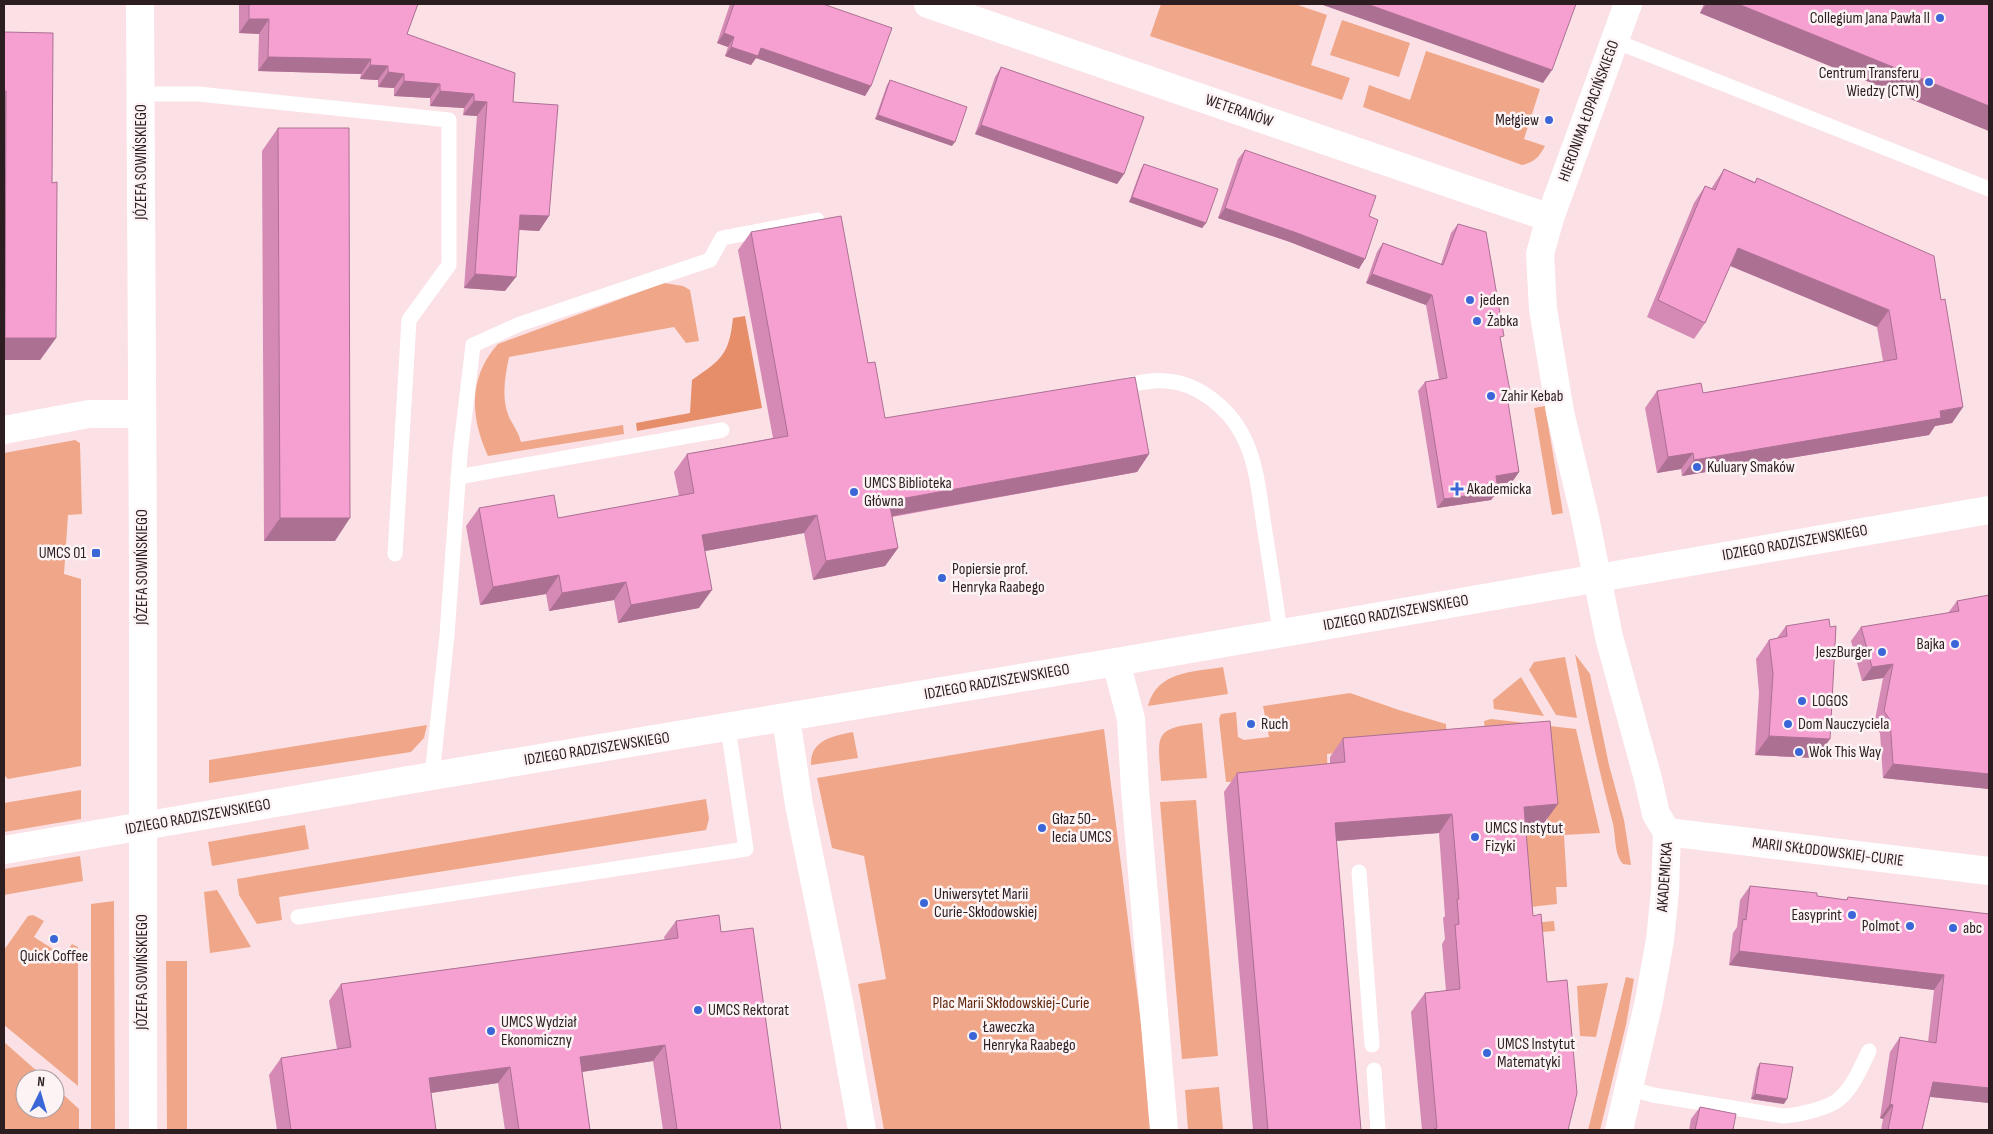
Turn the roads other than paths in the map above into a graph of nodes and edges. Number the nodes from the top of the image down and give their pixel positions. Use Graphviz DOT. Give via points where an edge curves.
graph roads {
  1 [pos="140,4"];
  2 [pos="928,4"];
  3 [pos="1628,4"];
  4 [pos="1615,41"];
  5 [pos="140,94"];
  6 [pos="1989,189"];
  7 [pos="1550,218"];
  8 [pos="817,220"];
  9 [pos="1105,389"];
  10 [pos="142,414"];
  11 [pos="4,430"];
  12 [pos="722,430"];
  13 [pos="458,476"];
  14 [pos="1989,510"];
  15 [pos="395,554"];
  16 [pos="1596,579"];
  17 [pos="1280,632"];
  18 [pos="1116,662"];
  19 [pos="786,718"];
  20 [pos="728,728"];
  21 [pos="432,776"];
  22 [pos="142,827"];
  23 [pos="1667,832"];
  24 [pos="4,850"];
  25 [pos="1989,871"];
  26 [pos="1359,872"];
  27 [pos="298,917"];
  28 [pos="1372,1046"];
  29 [pos="1869,1051"];
  30 [pos="1374,1070"];
  31 [pos="1628,1088"];
  32 [pos="143,1130"];
  33 [pos="862,1130"];
  34 [pos="1164,1130"];
  35 [pos="1378,1130"];
  36 [pos="1619,1130"];
  1 -- 5 [label="street, JÓZEFA SOWIŃSKIEGO"];
  2 -- 7 [label="street, WETERANÓW"];
  3 -- 4 [label="street, HIERONIMA ŁOPACIŃSKIEGO"];
  4 -- 6 [label="lane"];
  4 -- 7 [label="street, HIERONIMA ŁOPACIŃSKIEGO"];
  5 -- 10 [label="street, JÓZEFA SOWIŃSKIEGO"];
  5 -- 15 [label="lane" via="198,94 450,120 449,265 409,320"];
  7 -- 16 [label="street, AKADEMICKA" via="1540,254 1543,309 1560,412"];
  8 -- 13 [label="lane" via="722,238 710,260 520,324 473,344"];
  9 -- 17 [label="lane" via="1167,381 1184,385 1205,394 1222,408 1242,433 1253,460 1259,490"];
  10 -- 11 [label="street" via="89,414"];
  10 -- 22 [label="street, JÓZEFA SOWIŃSKIEGO"];
  12 -- 13 [label="lane"];
  13 -- 21 [label="lane" via="447,635"];
  14 -- 16 [label="street, IDZIEGO RADZISZEWSKIEGO"];
  16 -- 17 [label="street, IDZIEGO RADZISZEWSKIEGO"];
  16 -- 23 [label="street, AKADEMICKA" via="1656,814"];
  17 -- 18 [label="street, IDZIEGO RADZISZEWSKIEGO"];
  18 -- 19 [label="street, IDZIEGO RADZISZEWSKIEGO"];
  18 -- 34 [label="street" via="1131,719"];
  19 -- 20 [label="street, IDZIEGO RADZISZEWSKIEGO"];
  19 -- 33 [label="street"];
  20 -- 21 [label="street, IDZIEGO RADZISZEWSKIEGO"];
  20 -- 27 [label="lane" via="746,848"];
  21 -- 22 [label="street, IDZIEGO RADZISZEWSKIEGO"];
  22 -- 24 [label="street, IDZIEGO RADZISZEWSKIEGO"];
  22 -- 32 [label="street, JÓZEFA SOWIŃSKIEGO"];
  23 -- 25 [label="street, MARII SKŁODOWSKIEJ-CURIE"];
  23 -- 31 [label="street, AKADEMICKA" via="1660,940"];
  26 -- 28 [label="lane"];
  29 -- 31 [label="lane" via="1854,1080 1838,1101 1800,1115 1783,1116"];
  30 -- 35 [label="lane"];
  31 -- 36 [label="street, AKADEMICKA"];
}
